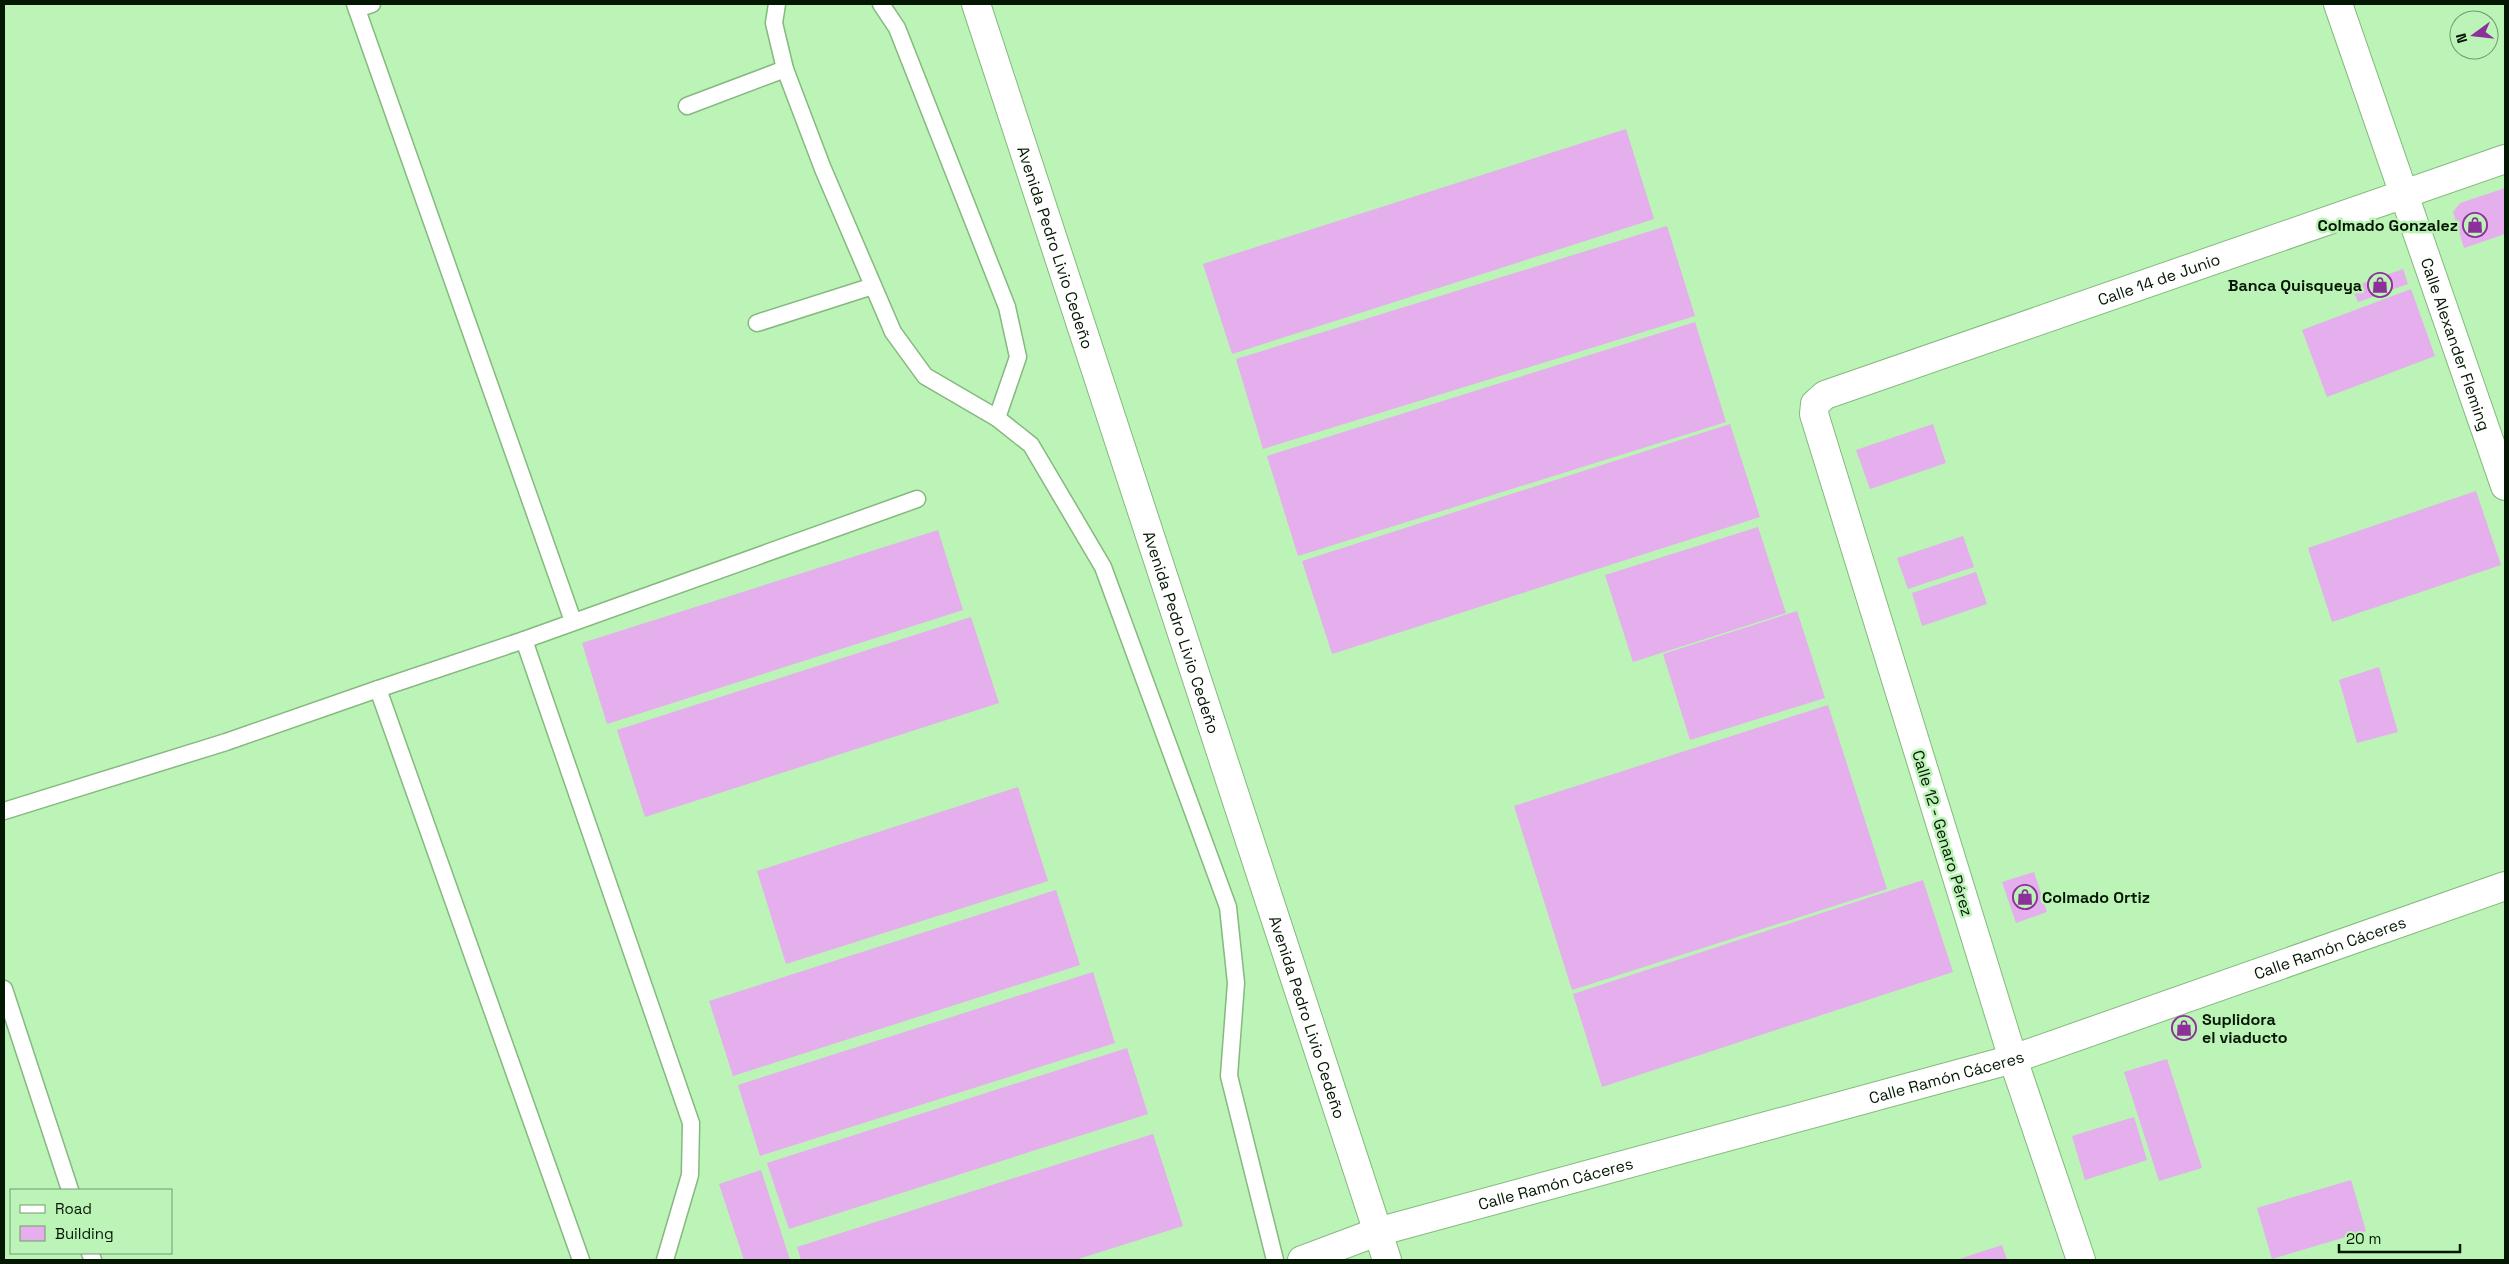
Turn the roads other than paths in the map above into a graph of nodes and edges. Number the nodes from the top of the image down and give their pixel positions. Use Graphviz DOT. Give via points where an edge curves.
graph roads {
  1 [pos="372,4"];
  2 [pos="777,4"];
  3 [pos="881,4"];
  4 [pos="976,4"];
  5 [pos="2338,4"];
  6 [pos="356,7"];
  7 [pos="785,69"];
  8 [pos="687,106"];
  9 [pos="2505,159"];
  10 [pos="2403,194"];
  11 [pos="873,286"];
  12 [pos="757,323"];
  13 [pos="1815,404"];
  14 [pos="997,418"];
  15 [pos="2505,486"];
  16 [pos="917,499"];
  17 [pos="574,621"];
  18 [pos="524,640"];
  19 [pos="378,688"];
  20 [pos="4,811"];
  21 [pos="2505,886"];
  22 [pos="4,989"];
  23 [pos="2013,1059"];
  24 [pos="70,1189"];
  25 [pos="1377,1232"];
  26 [pos="581,1260"];
  27 [pos="665,1260"];
  28 [pos="1275,1260"];
  29 [pos="1302,1260"];
  30 [pos="1388,1260"];
  31 [pos="2081,1260"];
  1 -- 6 [label="lane"];
  2 -- 7 [label="lane" via="774,23"];
  3 -- 14 [label="lane" via="897,28 1007,307 1018,357"];
  4 -- 25 [label="street, Avenida Pedro Livio Cedeño"];
  5 -- 10 [label="street, Calle Alexander Fleming"];
  6 -- 17 [label="lane"];
  7 -- 8 [label="lane"];
  7 -- 11 [label="lane"];
  9 -- 10 [label="street, Calle 14 de Junio"];
  10 -- 13 [label="street, Calle 14 de Junio" via="1825,395"];
  10 -- 15 [label="street, Calle Alexander Fleming"];
  11 -- 12 [label="lane"];
  11 -- 14 [label="lane" via="893,332 925,376"];
  13 -- 23 [label="street, Calle 12 - Genaro Pérez" via="1814,414"];
  14 -- 28 [label="lane" via="1031,445 1103,567 1228,907 1236,983 1229,1076"];
  16 -- 17 [label="lane"];
  17 -- 18 [label="lane"];
  18 -- 19 [label="lane"];
  18 -- 27 [label="lane" via="691,1122 690,1175"];
  19 -- 20 [label="lane" via="226,742"];
  19 -- 26 [label="lane"];
  21 -- 23 [label="street, Calle Ramón Cáceres"];
  22 -- 24 [label="lane"];
  23 -- 25 [label="street, Calle Ramón Cáceres"];
  23 -- 31 [label="street, Calle 12 - Genaro Pérez"];
  25 -- 29 [label="street, Calle Ramón Cáceres"];
  25 -- 30 [label="street, Avenida Pedro Livio Cedeño"];
}
